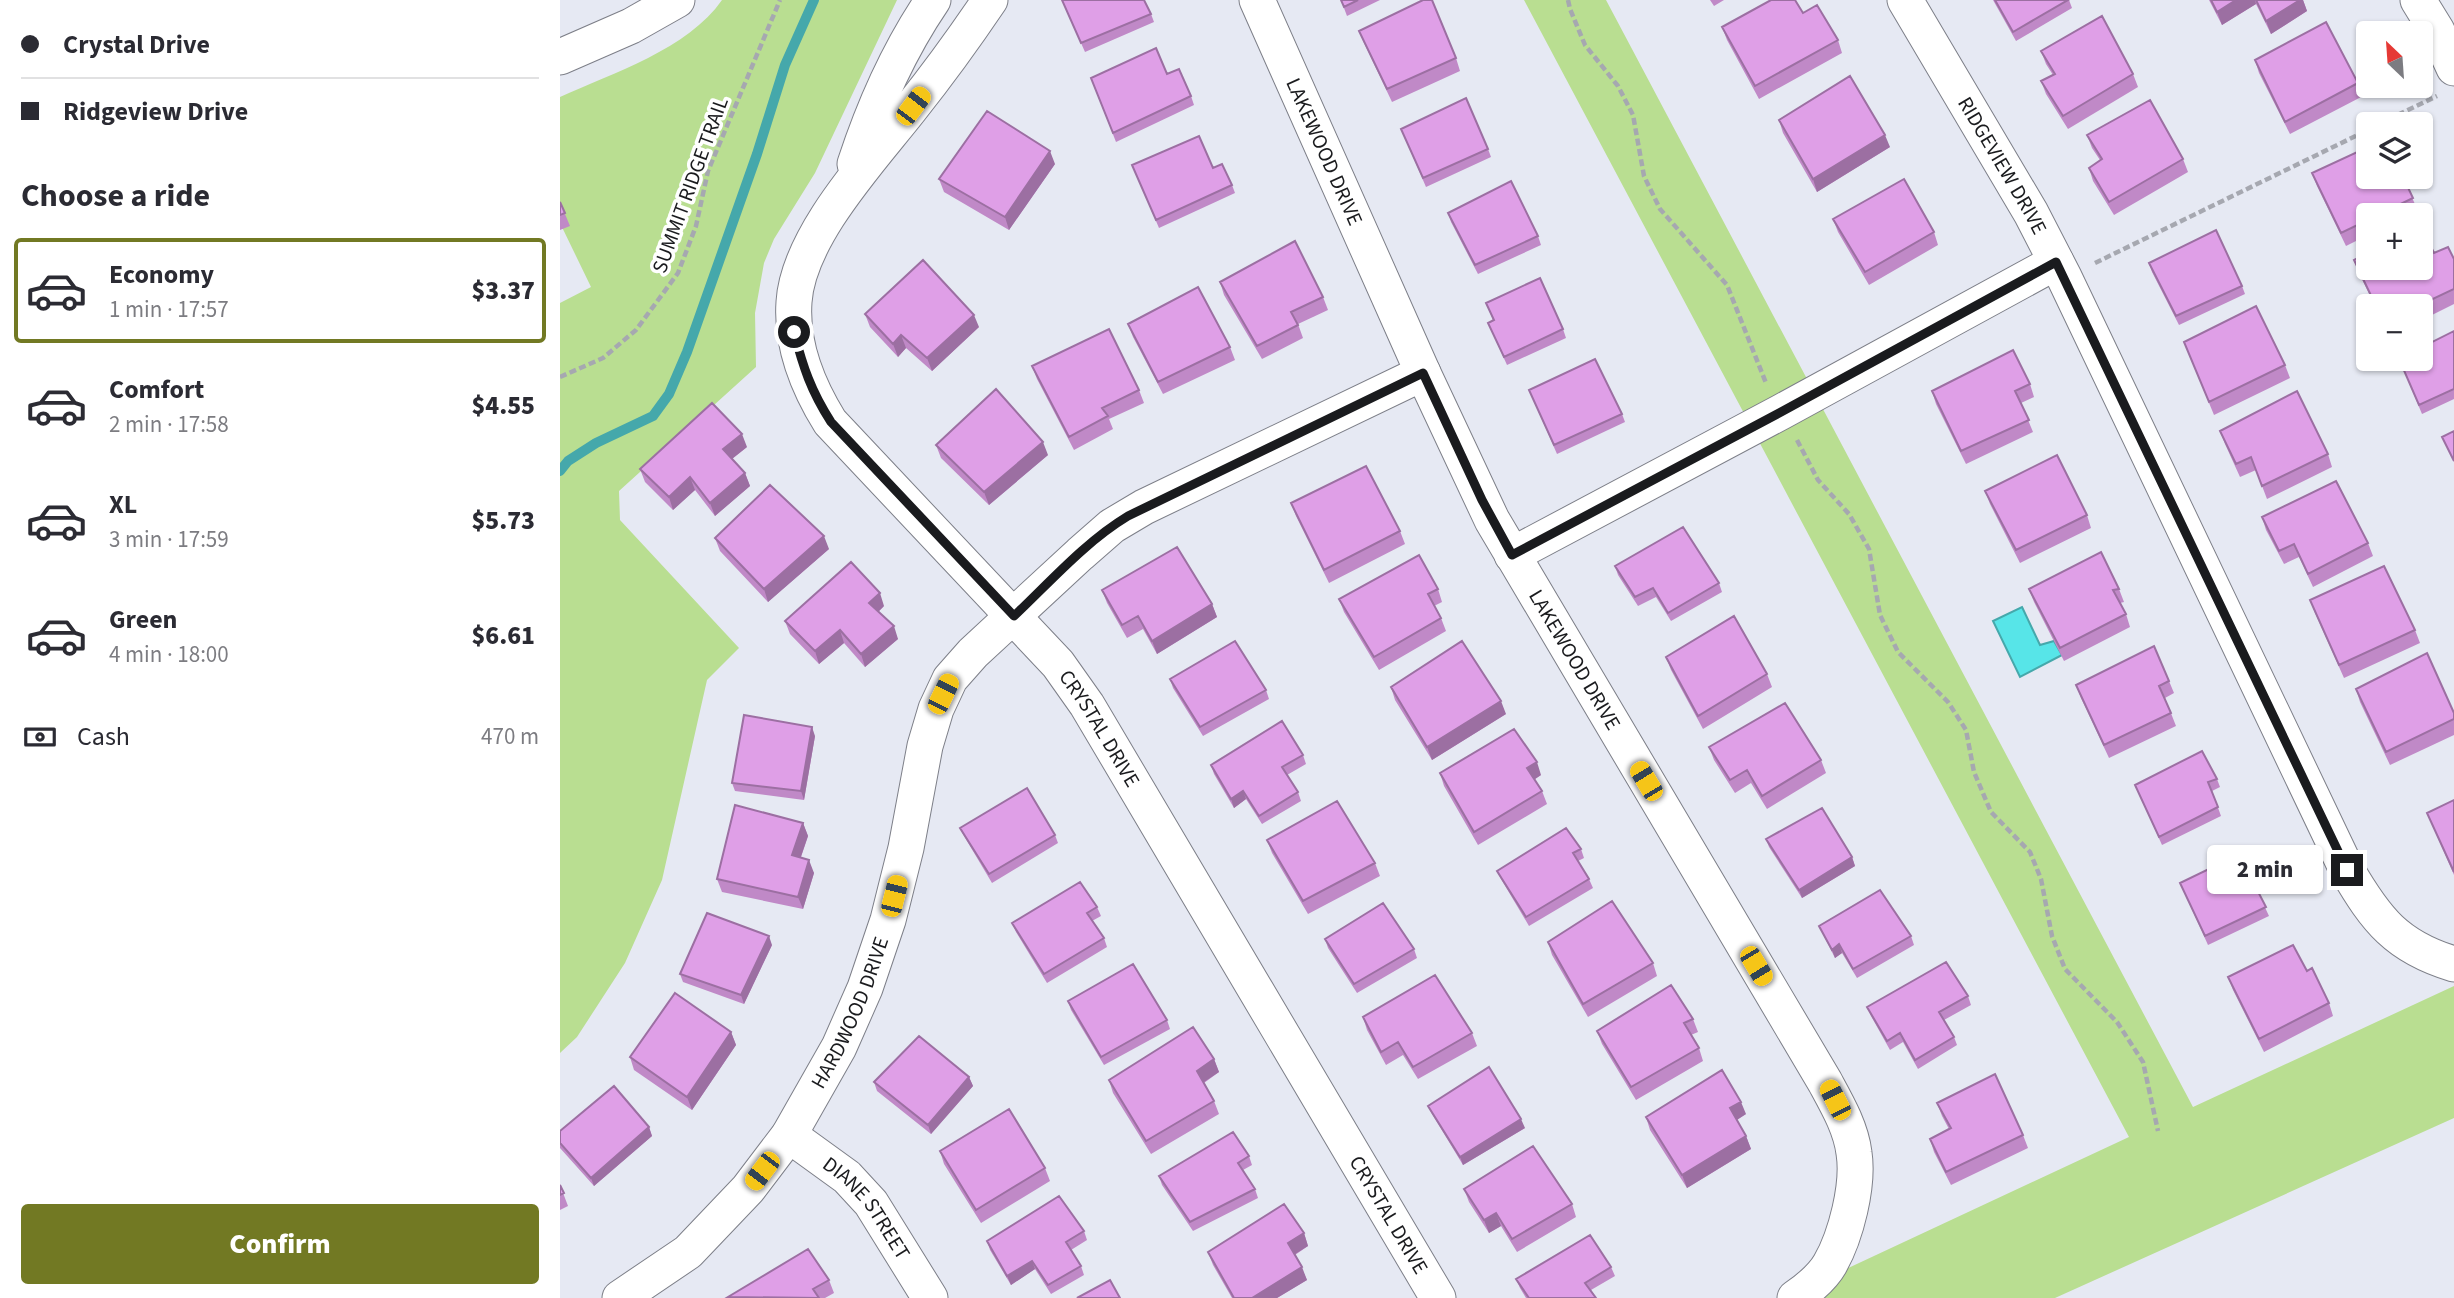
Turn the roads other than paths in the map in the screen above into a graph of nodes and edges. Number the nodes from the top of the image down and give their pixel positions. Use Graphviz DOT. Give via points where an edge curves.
graph roads {
  1 [pos="677,0"];
  2 [pos="933,0"];
  3 [pos="990,0"];
  4 [pos="1257,0"];
  5 [pos="1905,0"];
  6 [pos="2418,0"];
  7 [pos="2445,27"];
  8 [pos="560,57"];
  9 [pos="2449,80"];
  10 [pos="848,187"];
  11 [pos="2060,270"];
  12 [pos="1423,373"];
  13 [pos="1512,555"];
  14 [pos="1014,616"];
  15 [pos="2442,960"];
  16 [pos="789,1135"];
  17 [pos="620,1298"];
  18 [pos="930,1298"];
  19 [pos="1438,1298"];
  20 [pos="1795,1298"];
  1 -- 8 [label="street"];
  2 -- 10 [label="street, CRYSTAL DRIVE" via="887,81"];
  3 -- 10 [label="street, CRYSTAL DRIVE"];
  4 -- 12 [label="street, LAKEWOOD DRIVE"];
  5 -- 11 [label="street, RIDGEVIEW DRIVE"];
  6 -- 7 [label="street"];
  7 -- 9 [label="street"];
  10 -- 14 [label="street, CRYSTAL DRIVE" via="812,243 794,299 794,332 813,395 831,422"];
  11 -- 13 [label="street"];
  11 -- 15 [label="street, RIDGEVIEW DRIVE" via="2347,870 2385,926 2409,946"];
  12 -- 13 [label="street, LAKEWOOD DRIVE"];
  12 -- 14 [label="street, HARDWOOD DRIVE" via="1133,513 1112,526"];
  13 -- 20 [label="street, LAKEWOOD DRIVE" via="1844,1118 1854,1152 1849,1210 1830,1264"];
  14 -- 16 [label="street, HARDWOOD DRIVE" via="950,679 936,709 888,920 865,988 839,1046"];
  14 -- 19 [label="street, CRYSTAL DRIVE" via="1058,664 1087,705"];
  16 -- 17 [label="street, HARDWOOD DRIVE" via="714,1227 688,1252"];
  16 -- 18 [label="street, DIANE STREET" via="847,1177 871,1203"];
}
